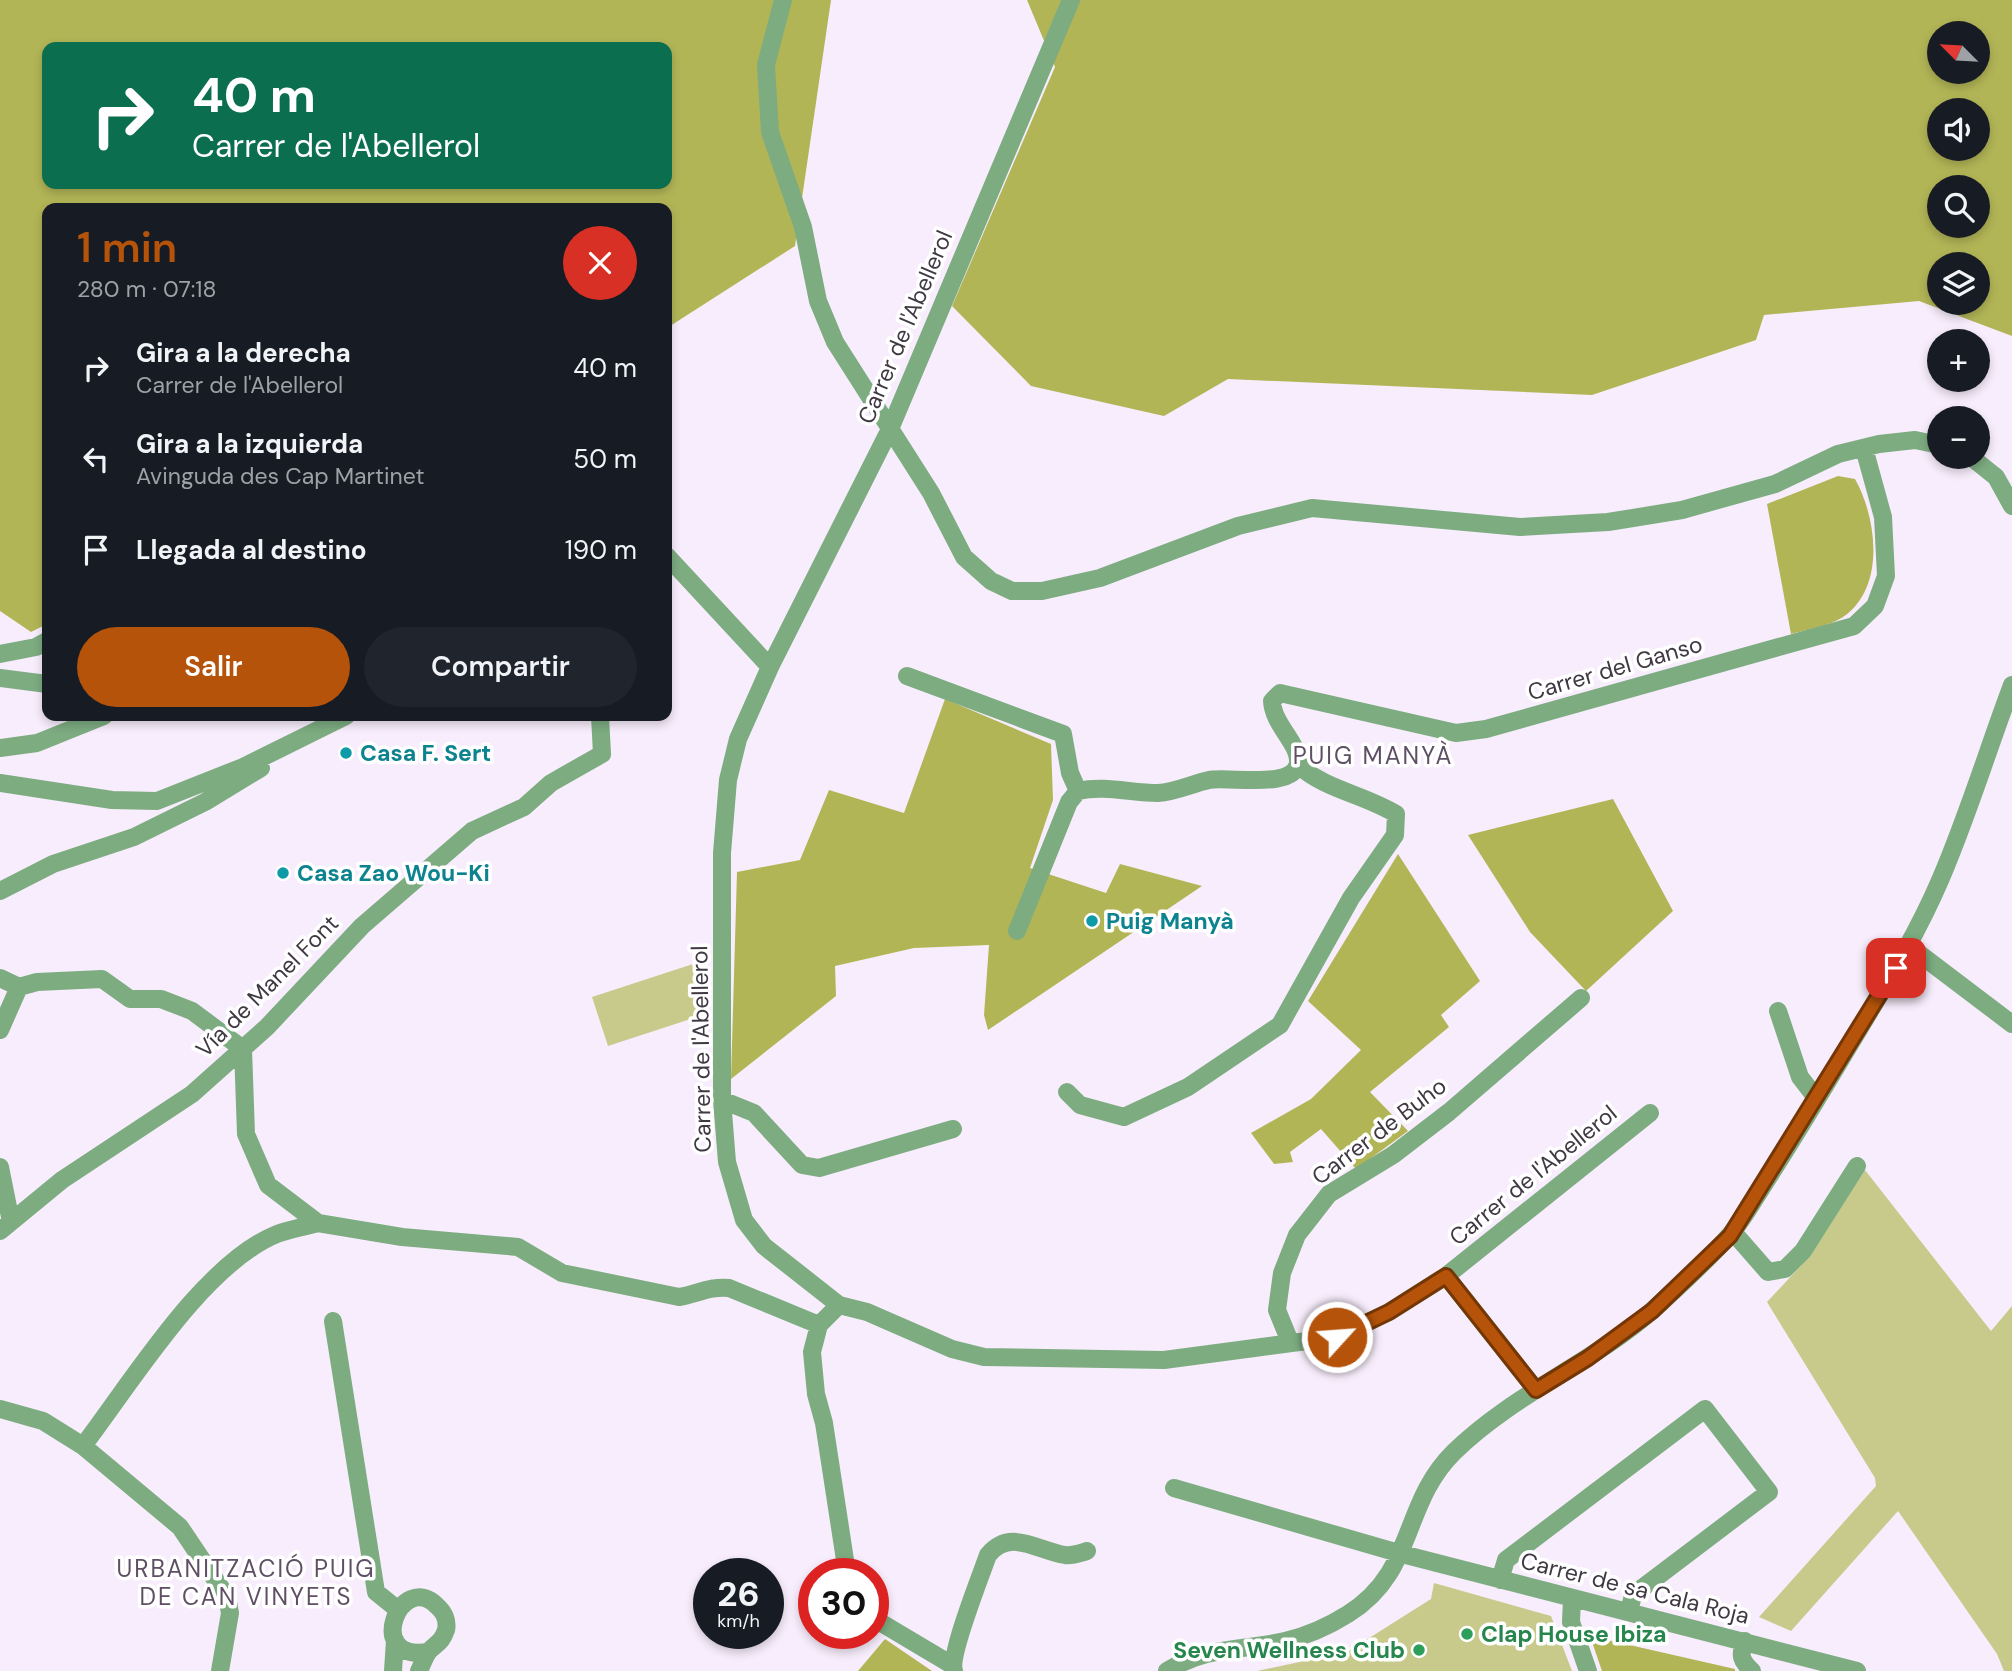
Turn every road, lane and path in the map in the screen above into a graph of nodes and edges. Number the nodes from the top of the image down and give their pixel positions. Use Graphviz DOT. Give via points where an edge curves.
graph roads {
  1 [pos="783,0"];
  2 [pos="1071,0"];
  3 [pos="890,429"];
  4 [pos="1927,442"];
  5 [pos="1864,448"];
  6 [pos="1986,469"];
  7 [pos="2012,506"];
  8 [pos="672,561"];
  9 [pos="42,643"];
  10 [pos="0,654"];
  11 [pos="770,667"];
  12 [pos="907,677"];
  13 [pos="0,678"];
  14 [pos="42,683"];
  15 [pos="2012,685"];
  16 [pos="92,721"];
  17 [pos="336,721"];
  18 [pos="600,721"];
  19 [pos="0,748"];
  20 [pos="262,758"];
  21 [pos="1298,765"];
  22 [pos="0,783"];
  23 [pos="1078,791"];
  24 [pos="0,891"];
  25 [pos="1017,931"];
  26 [pos="1909,946"];
  27 [pos="0,978"];
  28 [pos="19,987"];
  29 [pos="1581,998"];
  30 [pos="1778,1011"];
  31 [pos="2012,1024"];
  32 [pos="0,1030"];
  33 [pos="243,1049"];
  34 [pos="1067,1092"];
  35 [pos="1817,1099"];
  36 [pos="722,1100"];
  37 [pos="1650,1113"];
  38 [pos="953,1129"];
  39 [pos="1857,1166"];
  40 [pos="0,1167"];
  41 [pos="318,1223"];
  42 [pos="6,1227"];
  43 [pos="1733,1232"];
  44 [pos="1446,1276"];
  45 [pos="839,1305"];
  46 [pos="333,1321"];
  47 [pos="819,1325"];
  48 [pos="1290,1342"];
  49 [pos="1536,1390"];
  50 [pos="0,1409"];
  51 [pos="83,1446"];
  52 [pos="1174,1488"];
  53 [pos="1087,1551"];
  54 [pos="1402,1554"];
  55 [pos="845,1558"];
  56 [pos="1500,1580"];
  57 [pos="1572,1598"];
  58 [pos="397,1609"];
  59 [pos="1629,1612"];
  60 [pos="889,1628"];
  61 [pos="395,1640"];
  62 [pos="1745,1641"];
  63 [pos="428,1652"];
  64 [pos="953,1668"];
  65 [pos="220,1671"];
  66 [pos="393,1671"];
  67 [pos="419,1671"];
  68 [pos="1167,1671"];
  69 [pos="1588,1671"];
  70 [pos="1752,1671"];
  71 [pos="1857,1671"];
  1 -- 3 [label="street" via="766,65 770,132 803,227 818,301 835,342"];
  2 -- 3 [label="street, Carrer de l'Abellerol"];
  3 -- 5 [label="street" via="964,557 990,581 1012,591 1042,591 1100,578 1238,526 1312,508 1520,527 1608,522 1682,510 1775,484 1838,454"];
  3 -- 11 [label="street, Carrer de l'Abellerol"];
  4 -- 5 [label="street" via="1915,440"];
  5 -- 21 [label="street, Carrer del Ganso" via="1883,517 1886,576 1875,606 1854,626 1466,732 1280,693 1272,701 1272,715 1297,752"];
  6 -- 7 [label="street" via="1996,477"];
  8 -- 11 [label="street"];
  9 -- 10 [label="street"];
  11 -- 36 [label="street, Carrer de l'Abellerol" via="738,739 728,780 722,853"];
  12 -- 23 [label="street" via="1063,734"];
  13 -- 14 [label="street"];
  15 -- 26 [label="street" via="1942,877"];
  16 -- 19 [label="street" via="37,743"];
  17 -- 20 [label="street"];
  18 -- 33 [label="street, Vía de Manel Font" via="602,754 551,783 524,807 472,831 362,926"];
  20 -- 22 [label="street" via="157,800 112,800"];
  20 -- 24 [label="street" via="259,771 181,814 134,837 53,864"];
  21 -- 23 [label="street" via="1280,779 1211,779 1172,792"];
  21 -- 34 [label="street" via="1315,781 1375,801 1396,814 1395,835 1344,909 1280,1025 1188,1087 1124,1116 1080,1105"];
  23 -- 25 [label="street" via="1069,802"];
  26 -- 31 [label="street"];
  26 -- 35 [label="street"];
  27 -- 28 [label="street"];
  28 -- 32 [label="street"];
  28 -- 33 [label="street" via="102,979 130,999 161,999 192,1011"];
  29 -- 48 [label="street, Carrer de Buho" via="1450,1112 1393,1155 1329,1194 1297,1236 1282,1273 1277,1310"];
  30 -- 35 [label="street" via="1800,1077"];
  33 -- 41 [label="street" via="246,1134 268,1185"];
  33 -- 42 [label="street, Vía de Manel Font" via="192,1094 62,1180"];
  35 -- 43 [label="street"];
  36 -- 38 [label="street" via="754,1113 802,1165 819,1168"];
  36 -- 45 [label="street, Carrer de l'Abellerol" via="727,1161 744,1220 764,1246"];
  37 -- 44 [label="street, Carrer de l'Abellerol"];
  39 -- 43 [label="street" via="1803,1251 1785,1269 1768,1272"];
  40 -- 42 [label="street"];
  41 -- 47 [label="street" via="402,1237 518,1247 562,1273 679,1297 713,1286 729,1288"];
  41 -- 51 [label="street" via="276,1234 233,1260 202,1288"];
  43 -- 49 [label="street" via="1652,1311"];
  44 -- 48 [label="street, Carrer de l'Abellerol" via="1389,1312 1337,1337"];
  44 -- 49 [label="street, Carrer de l'Abellerol"];
  45 -- 47 [label="street"];
  45 -- 48 [label="street, Carrer de l'Abellerol" via="984,1357 1164,1360"];
  46 -- 58 [label="street" via="376,1592"];
  47 -- 55 [label="street" via="813,1352 816,1394"];
  49 -- 54 [label="street" via="1481,1427 1451,1455 1426,1488"];
  50 -- 51 [label="street" via="43,1421"];
  51 -- 65 [label="street" via="180,1527 226,1597 230,1612"];
  52 -- 54 [label="street, Carrer de sa Cala Roja"];
  53 -- 64 [label="street" via="1067,1555 1009,1540 996,1545 988,1555"];
  54 -- 56 [label="street, Carrer de sa Cala Roja"];
  54 -- 68 [label="street" via="1375,1594 1349,1614 1286,1640 1187,1658"];
  56 -- 57 [label="street, Carrer de sa Cala Roja"];
  56 -- 59 [label="street" via="1506,1560 1705,1409 1769,1492 1633,1595"];
  57 -- 59 [label="street, Carrer de sa Cala Roja"];
  57 -- 69 [label="street" via="1571,1622"];
  58 -- 61 [label="street" via="391,1625"];
  58 -- 63 [label="street" via="408,1600 422,1598 444,1613 447,1627 441,1643"];
  59 -- 62 [label="street, Carrer de sa Cala Roja"];
  60 -- 64 [label="street"];
  61 -- 63 [label="street" via="406,1650"];
  61 -- 66 [label="street"];
  62 -- 70 [label="street" via="1740,1652"];
  62 -- 71 [label="street, Carrer de sa Cala Roja"];
  63 -- 67 [label="street"];
}
